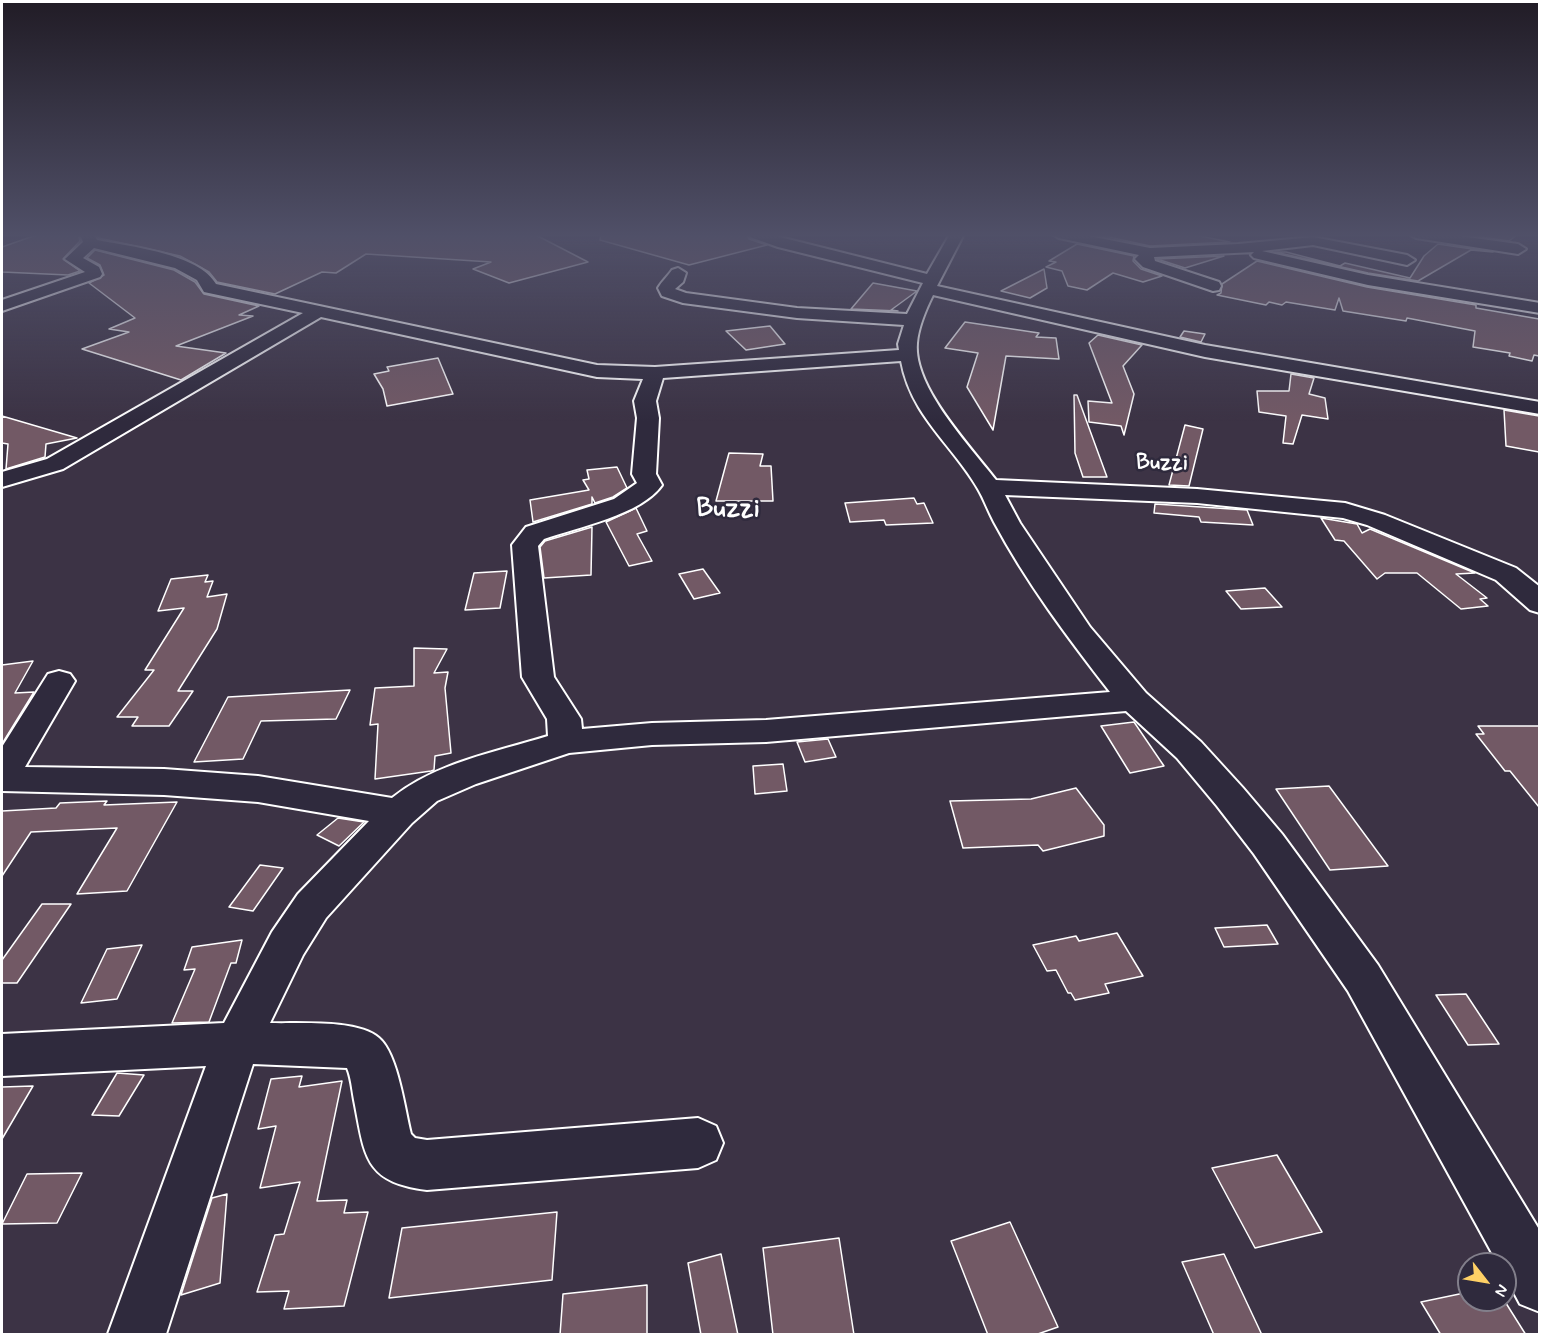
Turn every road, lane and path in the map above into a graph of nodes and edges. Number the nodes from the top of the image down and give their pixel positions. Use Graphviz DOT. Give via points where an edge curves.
graph roads {
  1 [pos="30,296"];
  2 [pos="243,296"];
  3 [pos="679,296"];
  4 [pos="1468,296"];
  5 [pos="923,297"];
  6 [pos="2,306"];
  7 [pos="1539,308"];
  8 [pos="319,311"];
  9 [pos="908,355"];
  10 [pos="655,373"];
  11 [pos="1539,408"];
  12 [pos="2,480"];
  13 [pos="989,487"];
  14 [pos="1539,604"];
  15 [pos="59,681"];
  16 [pos="1134,700"];
  17 [pos="566,742"];
  18 [pos="2,778"];
  19 [pos="399,813"];
  20 [pos="237,1043"];
  21 [pos="2,1055"];
  22 [pos="698,1143"];
  23 [pos="1539,1284"];
  24 [pos="137,1335"];
  1 -- 6 [label="street"];
  2 -- 8 [label="street"];
  3 -- 5 [label="street" via="797,313"];
  4 -- 7 [label="street"];
  5 -- 9 [label="street" via="907,344"];
  5 -- 11 [label="street" via="1205,351"];
  8 -- 10 [label="street" via="578,368"];
  8 -- 12 [label="street" via="55,464"];
  9 -- 10 [label="street"];
  9 -- 13 [label="street" via="915,384 925,402"];
  10 -- 17 [label="street" via="645,400 648,418 644,474 650,485 623,504 535,533 525,545 538,677 564,719"];
  13 -- 14 [label="street" via="1197,496 1345,511 1376,519 1506,574"];
  13 -- 16 [label="street" via="1007,523 1079,633"];
  15 -- 18 [label="street"];
  16 -- 17 [label="street"];
  16 -- 23 [label="street" via="1189,750 1230,797 1356,969"];
  17 -- 19 [label="street" via="453,779 424,792"];
  18 -- 19 [label="street" via="258,789"];
  19 -- 20 [label="street" via="312,906 287,944"];
  20 -- 21 [label="street"];
  20 -- 22 [label="street" via="350,1047 363,1053 371,1066 389,1148 403,1162 427,1165"];
  20 -- 24 [label="street"];
}
